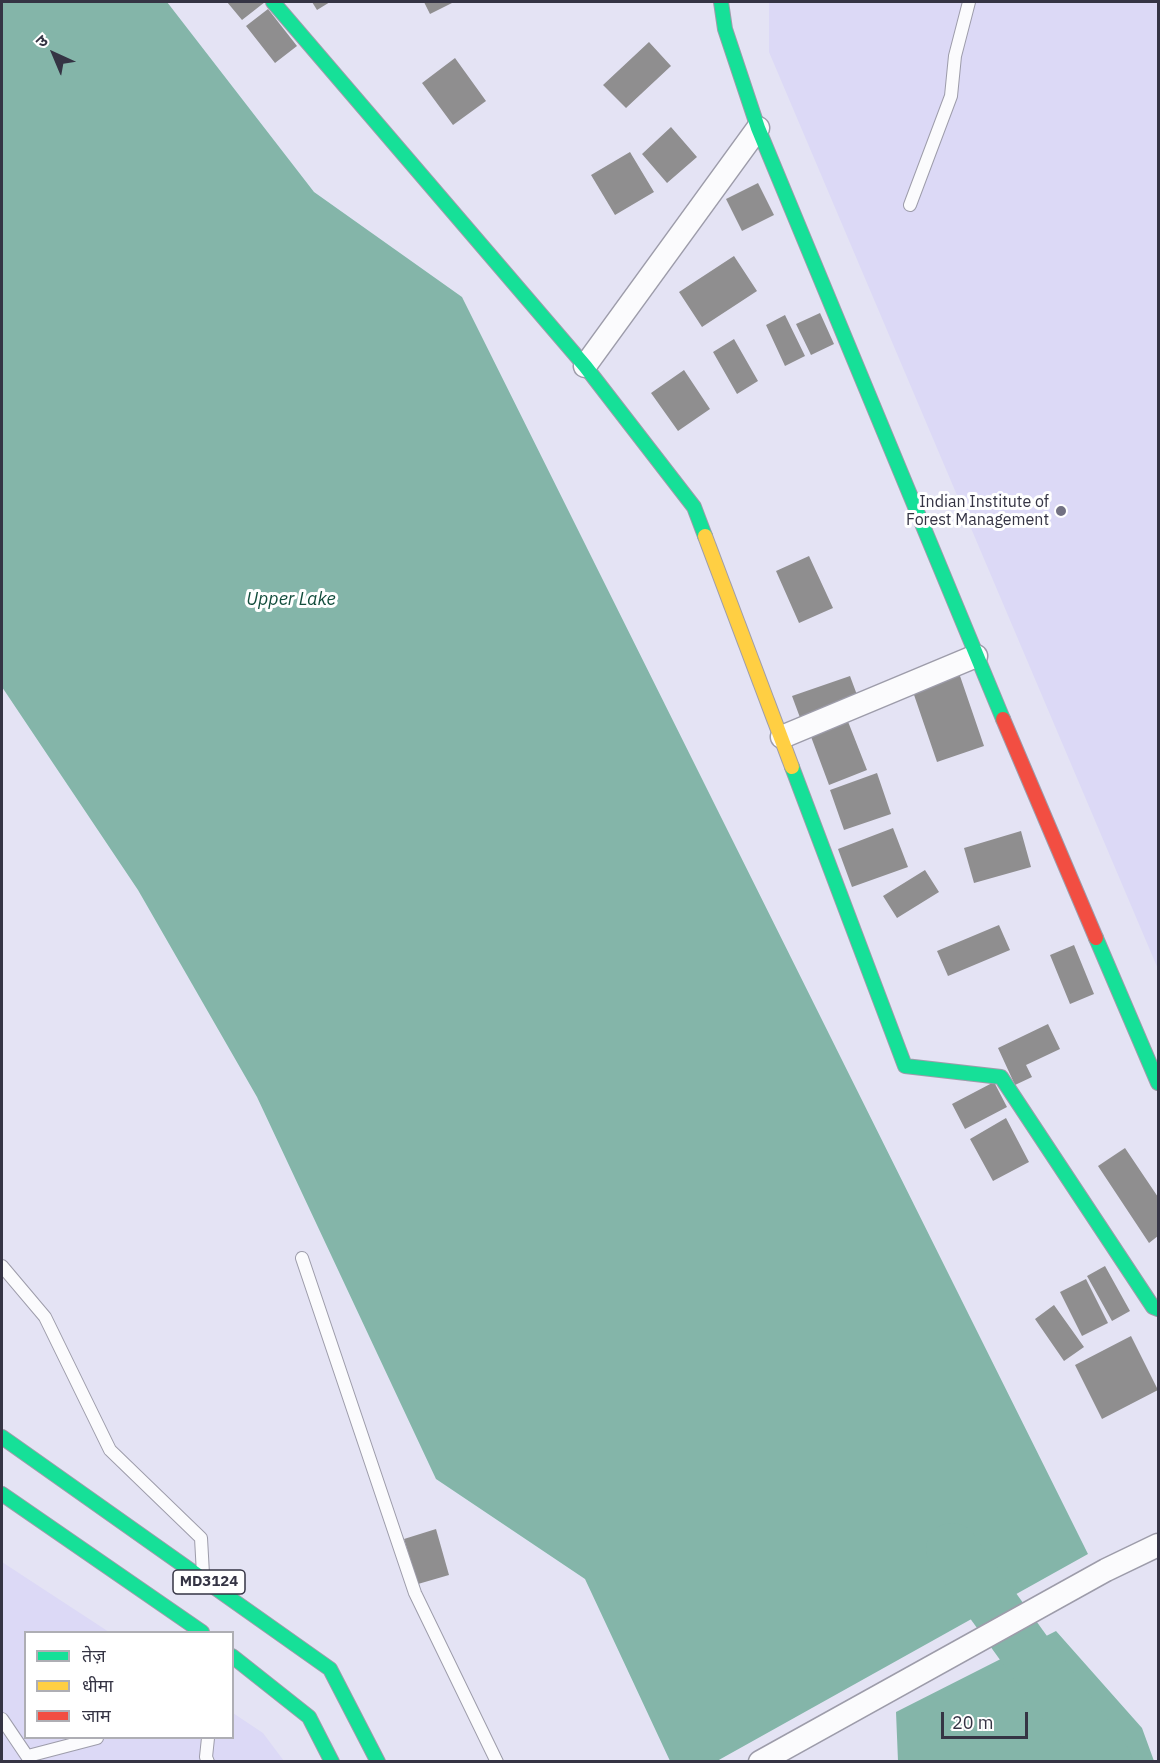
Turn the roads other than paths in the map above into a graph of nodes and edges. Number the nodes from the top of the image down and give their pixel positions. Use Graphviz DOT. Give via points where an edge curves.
graph roads {
  1 [pos="273,2"];
  2 [pos="721,2"];
  3 [pos="969,2"];
  4 [pos="758,128"];
  5 [pos="910,205"];
  6 [pos="585,366"];
  7 [pos="976,656"];
  8 [pos="782,737"];
  9 [pos="1158,1083"];
  10 [pos="302,1258"];
  11 [pos="2,1266"];
  12 [pos="1158,1309"];
  13 [pos="2,1437"];
  14 [pos="2,1494"];
  15 [pos="1158,1545"];
  16 [pos="203,1578"];
  17 [pos="266,1622"];
  18 [pos="201,1631"];
  19 [pos="257,1639"];
  20 [pos="241,1659"];
  21 [pos="2,1719"];
  22 [pos="91,1739"];
  23 [pos="208,1739"];
  24 [pos="30,1759"];
  25 [pos="208,1761"];
  26 [pos="332,1761"];
  27 [pos="378,1761"];
  28 [pos="496,1761"];
  29 [pos="760,1761"];
  1 -- 6 [label="street"];
  2 -- 4 [label="street"];
  3 -- 5 [label="lane" via="955,56 951,96"];
  4 -- 6 [label="street"];
  4 -- 7 [label="street"];
  6 -- 8 [label="street" via="694,507"];
  7 -- 8 [label="street"];
  7 -- 9 [label="street"];
  8 -- 12 [label="street" via="905,1066 1001,1077 1153,1307"];
  10 -- 28 [label="lane" via="415,1593"];
  11 -- 16 [label="lane" via="45,1317 110,1450 201,1538"];
  13 -- 16 [label="street, MD3124"];
  14 -- 18 [label="street, MD3124"];
  15 -- 29 [label="street"];
  16 -- 17 [label="street, MD3124"];
  17 -- 19 [label="street"];
  17 -- 27 [label="street, MD3124" via="330,1669"];
  20 -- 26 [label="street" via="309,1718"];
  21 -- 24 [label="lane"];
  22 -- 24 [label="lane"];
  23 -- 25 [label="lane"];
}
